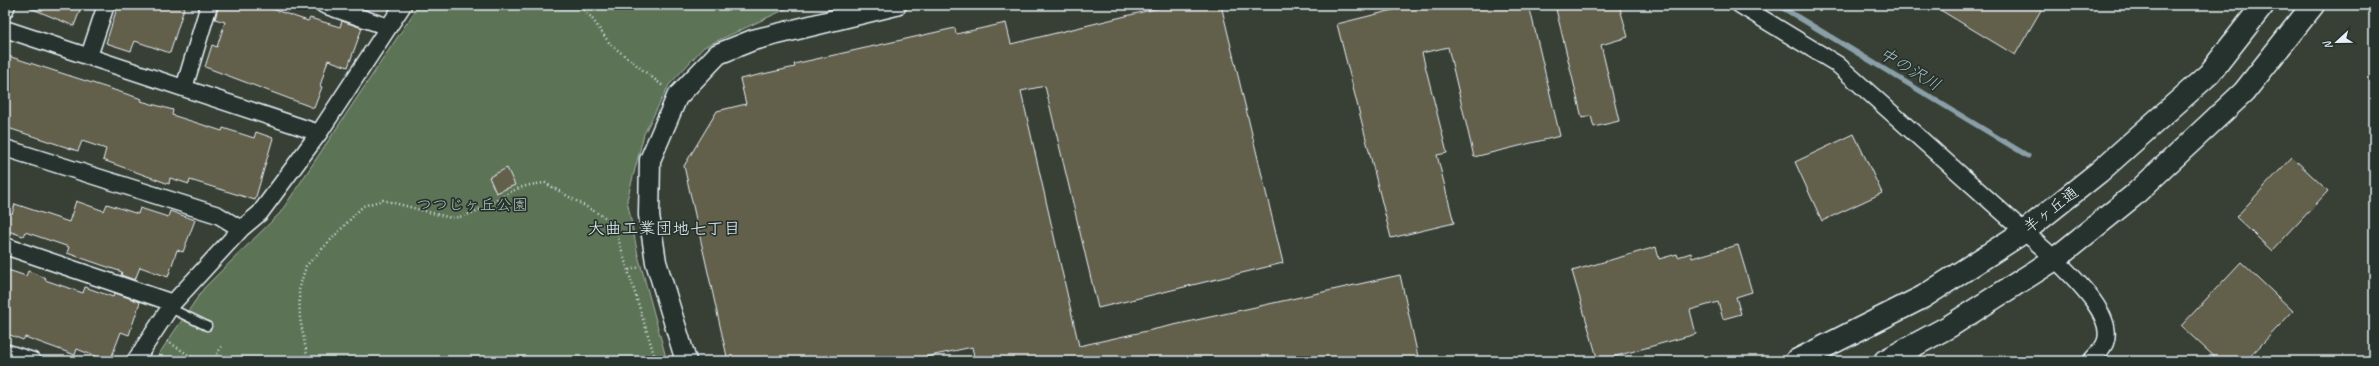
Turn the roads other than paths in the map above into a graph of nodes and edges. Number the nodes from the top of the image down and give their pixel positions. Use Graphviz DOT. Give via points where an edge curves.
graph roads {
  1 [pos="7,5"];
  2 [pos="106,5"];
  3 [pos="209,5"];
  4 [pos="324,5"];
  5 [pos="403,5"];
  6 [pos="896,5"];
  7 [pos="1740,5"];
  8 [pos="2264,5"];
  9 [pos="2313,5"];
  10 [pos="5,10"];
  11 [pos="388,27"];
  12 [pos="5,29"];
  13 [pos="89,56"];
  14 [pos="184,88"];
  15 [pos="318,133"];
  16 [pos="5,149"];
  17 [pos="241,229"];
  18 [pos="2025,231"];
  19 [pos="5,246"];
  20 [pos="2055,259"];
  21 [pos="171,306"];
  22 [pos="207,326"];
  23 [pos="5,352"];
  24 [pos="33,361"];
  25 [pos="135,361"];
  26 [pos="686,361"];
  27 [pos="1796,361"];
  28 [pos="1885,361"];
  29 [pos="2092,361"];
  1 -- 10 [label="street"];
  2 -- 13 [label="street"];
  3 -- 14 [label="street"];
  4 -- 11 [label="street"];
  5 -- 11 [label="street"];
  6 -- 26 [label="street" via="754,40 718,54 677,97 650,160 649,215 656,262"];
  7 -- 18 [label="street" via="1837,64"];
  8 -- 18 [label="main road, 羊ヶ丘通" via="2209,74 2099,172"];
  9 -- 20 [label="main road" via="2244,92 2133,196"];
  11 -- 15 [label="street"];
  12 -- 13 [label="street"];
  13 -- 14 [label="street"];
  14 -- 15 [label="street"];
  15 -- 17 [label="street" via="260,213"];
  16 -- 17 [label="street" via="218,215"];
  17 -- 21 [label="street"];
  18 -- 20 [label="street"];
  18 -- 27 [label="main road, 羊ヶ丘通" via="1923,297"];
  19 -- 21 [label="street"];
  20 -- 28 [label="main road" via="1950,326"];
  20 -- 29 [label="street" via="2084,288 2104,318 2105,343"];
  21 -- 22 [label="lane"];
  21 -- 25 [label="street"];
  23 -- 24 [label="street"];
}
